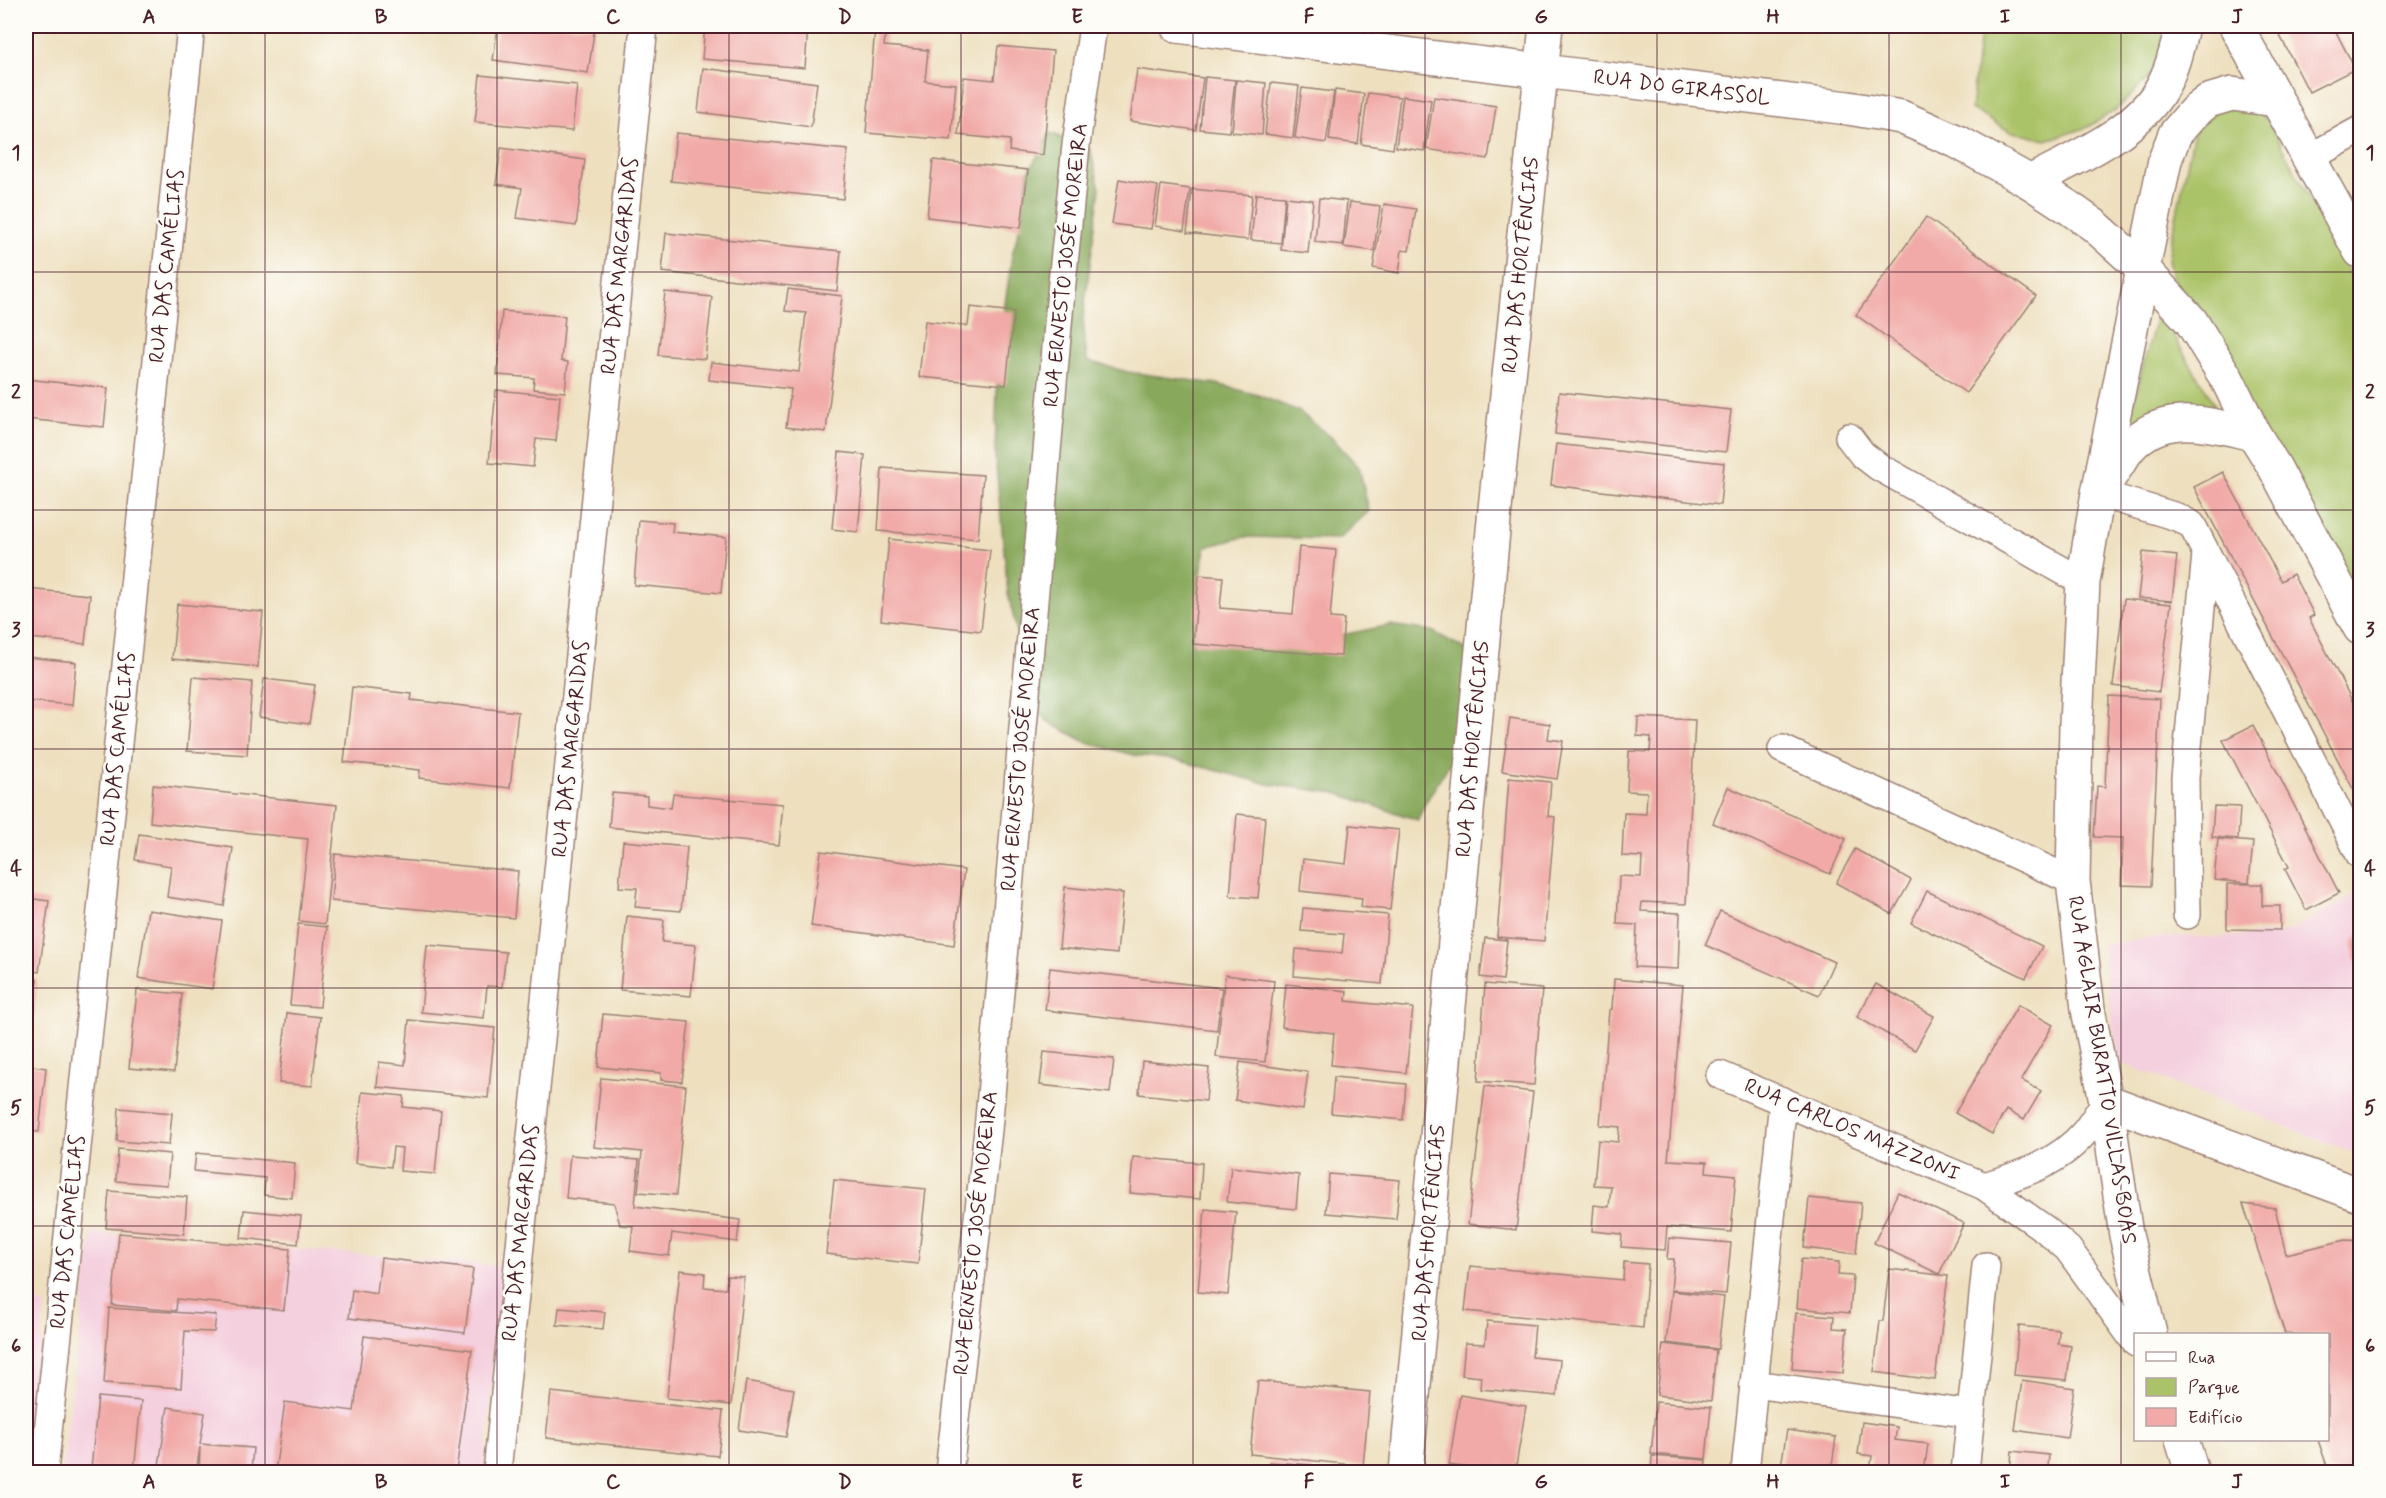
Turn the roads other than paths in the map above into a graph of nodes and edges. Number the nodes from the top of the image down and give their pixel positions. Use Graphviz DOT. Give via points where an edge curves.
graph roads {
  1 [pos="191,26"];
  2 [pos="644,26"];
  3 [pos="1093,26"];
  4 [pos="1177,26"];
  5 [pos="1546,26"];
  6 [pos="2182,26"];
  7 [pos="2236,26"];
  8 [pos="1542,71"];
  9 [pos="2276,100"];
  10 [pos="2359,131"];
  11 [pos="2309,158"];
  12 [pos="2030,182"];
  13 [pos="2361,251"];
  14 [pos="2144,270"];
  15 [pos="2254,434"];
  16 [pos="1850,437"];
  17 [pos="2098,493"];
  18 [pos="2206,554"];
  19 [pos="2083,582"];
  20 [pos="2361,628"];
  21 [pos="1782,749"];
  22 [pos="2361,855"];
  23 [pos="2073,881"];
  24 [pos="2187,915"];
  25 [pos="1720,1075"];
  26 [pos="1783,1101"];
  27 [pos="2106,1101"];
  28 [pos="1984,1186"];
  29 [pos="2361,1195"];
  30 [pos="1986,1266"];
  31 [pos="2150,1333"];
  32 [pos="2134,1340"];
  33 [pos="1754,1384"];
  34 [pos="1971,1414"];
  35 [pos="2182,1441"];
  36 [pos="44,1473"];
  37 [pos="497,1473"];
  38 [pos="949,1473"];
  39 [pos="1406,1473"];
  40 [pos="1745,1473"];
  41 [pos="1965,1473"];
  42 [pos="2193,1473"];
  1 -- 36 [label="street, RUA DAS CAMÉLIAS"];
  2 -- 37 [label="street, RUA DAS MARGARIDAS"];
  3 -- 38 [label="street, RUA ERNESTO JOSÉ MOREIRA" via="1060,302 988,1130"];
  4 -- 8 [label="main road, RUA DO GIRASSOL"];
  5 -- 8 [label="main road, RUA DAS HORTÊNCIAS"];
  6 -- 12 [label="main road" via="2170,72 2157,96 2139,116 2104,142"];
  7 -- 9 [label="main road"];
  8 -- 12 [label="main road, RUA DO GIRASSOL" via="1901,117 1958,141"];
  8 -- 39 [label="main road, RUA DAS HORTÊNCIAS" via="1495,509"];
  9 -- 11 [label="main road"];
  9 -- 14 [label="main road, RUA AGLAIR BURATTO VILLAS BOAS" via="2232,94 2208,101 2175,134 2165,160"];
  10 -- 11 [label="street"];
  11 -- 13 [label="main road"];
  12 -- 14 [label="main road, RUA DO GIRASSOL" via="2096,226"];
  14 -- 15 [label="main road, RUA DO GIRASSOL" via="2191,321 2227,379"];
  14 -- 17 [label="main road, RUA AGLAIR BURATTO VILLAS BOAS"];
  15 -- 17 [label="main road" via="2204,423 2176,422 2153,428 2131,446"];
  15 -- 20 [label="main road, RUA DO GIRASSOL"];
  16 -- 19 [label="street" via="1862,454 1879,467"];
  17 -- 18 [label="street" via="2192,525"];
  17 -- 19 [label="main road, RUA AGLAIR BURATTO VILLAS BOAS"];
  18 -- 22 [label="street"];
  18 -- 24 [label="street" via="2185,778"];
  19 -- 23 [label="main road, RUA AGLAIR BURATTO VILLAS BOAS"];
  21 -- 23 [label="street"];
  23 -- 27 [label="main road, RUA AGLAIR BURATTO VILLAS BOAS" via="2088,1009"];
  25 -- 26 [label="street, RUA CARLOS MAZZONI"];
  26 -- 28 [label="street, RUA CARLOS MAZZONI"];
  26 -- 33 [label="street"];
  27 -- 28 [label="street, RUA CARLOS MAZZONI" via="2084,1133 2058,1156 2026,1174"];
  27 -- 29 [label="main road"];
  27 -- 31 [label="main road, RUA AGLAIR BURATTO VILLAS BOAS" via="2126,1235"];
  28 -- 32 [label="street, RUA CARLOS MAZZONI" via="2068,1249"];
  30 -- 34 [label="street"];
  33 -- 34 [label="street"];
  33 -- 40 [label="street"];
  34 -- 41 [label="street"];
  35 -- 42 [label="main road"];
}
